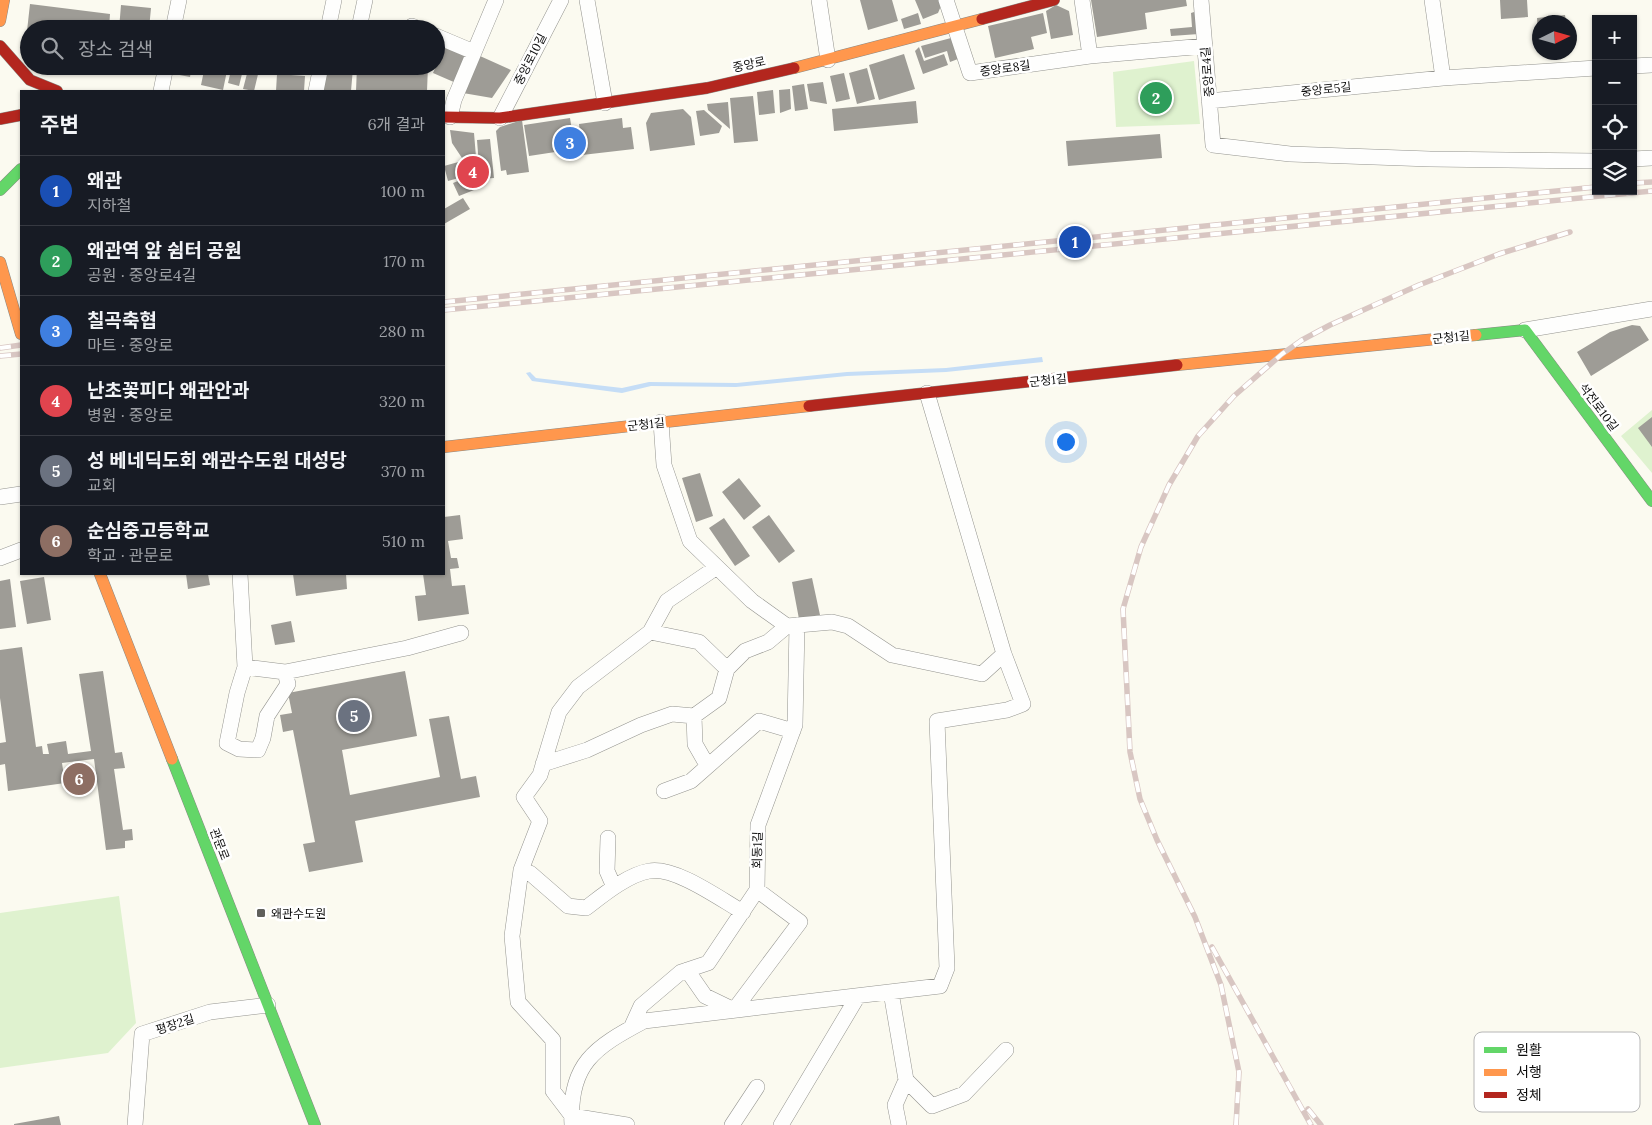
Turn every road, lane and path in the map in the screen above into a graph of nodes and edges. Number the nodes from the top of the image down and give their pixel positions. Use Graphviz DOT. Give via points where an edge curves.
graph roads {
  1 [pos="4,0"];
  2 [pos="179,0"];
  3 [pos="334,0"];
  4 [pos="365,0"];
  5 [pos="496,0"];
  6 [pos="561,0"];
  7 [pos="587,0"];
  8 [pos="819,0"];
  9 [pos="946,0"];
  10 [pos="1054,0"];
  11 [pos="1082,0"];
  12 [pos="1201,0"];
  13 [pos="1432,0"];
  14 [pos="175,20"];
  15 [pos="330,20"];
  16 [pos="361,20"];
  17 [pos="0,21"];
  18 [pos="955,26"];
  19 [pos="445,40"];
  20 [pos="0,46"];
  21 [pos="1205,46"];
  22 [pos="474,52"];
  23 [pos="1090,56"];
  24 [pos="828,60"];
  25 [pos="1652,65"];
  26 [pos="1637,66"];
  27 [pos="1592,68"];
  28 [pos="20,69"];
  29 [pos="26,75"];
  30 [pos="164,75"];
  31 [pos="319,75"];
  32 [pos="1443,78"];
  33 [pos="55,90"];
  34 [pos="161,90"];
  35 [pos="316,90"];
  36 [pos="1209,101"];
  37 [pos="605,103"];
  38 [pos="20,114"];
  39 [pos="447,117"];
  40 [pos="0,118"];
  41 [pos="500,118"];
  42 [pos="1652,158"];
  43 [pos="1637,159"];
  44 [pos="1592,160"];
  45 [pos="20,170"];
  46 [pos="0,190"];
  47 [pos="0,262"];
  48 [pos="1652,309"];
  49 [pos="1524,330"];
  50 [pos="20,331"];
  51 [pos="926,393"];
  52 [pos="661,422"];
  53 [pos="445,447"];
  54 [pos="20,494"];
  55 [pos="0,497"];
  56 [pos="1652,501"];
  57 [pos="20,550"];
  58 [pos="0,558"];
  59 [pos="716,567"];
  60 [pos="100,575"];
  61 [pos="240,575"];
  62 [pos="792,625"];
  63 [pos="462,632"];
  64 [pos="650,632"];
  65 [pos="1004,654"];
  66 [pos="245,667"];
  67 [pos="727,669"];
  68 [pos="285,672"];
  69 [pos="694,716"];
  70 [pos="793,731"];
  71 [pos="543,764"];
  72 [pos="707,765"];
  73 [pos="664,791"];
  74 [pos="608,838"];
  75 [pos="521,870"];
  76 [pos="614,887"];
  77 [pos="757,890"];
  78 [pos="743,912"];
  79 [pos="686,970"];
  80 [pos="891,992"];
  81 [pos="858,996"];
  82 [pos="268,1005"];
  83 [pos="734,1010"];
  84 [pos="631,1028"];
  85 [pos="1006,1050"];
  86 [pos="906,1080"];
  87 [pos="757,1087"];
  88 [pos="572,1121"];
  89 [pos="135,1125"];
  90 [pos="315,1125"];
  91 [pos="627,1125"];
  92 [pos="732,1125"];
  93 [pos="781,1125"];
  94 [pos="899,1125"];
  1 -- 17 [label="street"];
  2 -- 14 [label="street"];
  3 -- 15 [label="street"];
  4 -- 16 [label="street"];
  5 -- 22 [label="street"];
  6 -- 41 [label="street, 중앙로10길"];
  7 -- 37 [label="street"];
  8 -- 24 [label="street"];
  9 -- 18 [label="street"];
  10 -- 18 [label="street, 중앙로"];
  11 -- 23 [label="street"];
  12 -- 21 [label="street, 중앙로4길"];
  13 -- 32 [label="street"];
  18 -- 23 [label="street, 중앙로8길" via="970,73"];
  18 -- 24 [label="street, 중앙로"];
  19 -- 22 [label="street"];
  20 -- 28 [label="street"];
  21 -- 23 [label="street"];
  21 -- 36 [label="street, 중앙로4길"];
  22 -- 39 [label="street"];
  24 -- 37 [label="street, 중앙로" via="707,88"];
  25 -- 26 [label="street"];
  27 -- 32 [label="street, 중앙로5길"];
  29 -- 33 [label="street"];
  30 -- 34 [label="street"];
  31 -- 35 [label="street"];
  32 -- 36 [label="street, 중앙로5길"];
  36 -- 44 [label="street, 중앙로4길" via="1213,145 1290,154"];
  37 -- 41 [label="street, 중앙로"];
  38 -- 40 [label="street"];
  39 -- 41 [label="street, 중앙로"];
  42 -- 43 [label="street"];
  45 -- 46 [label="street"];
  47 -- 50 [label="street"];
  48 -- 49 [label="street, 군청1길"];
  49 -- 51 [label="street, 군청1길"];
  49 -- 56 [label="street, 석전로10길"];
  51 -- 52 [label="street, 군청1길"];
  51 -- 65 [label="street"];
  52 -- 53 [label="street, 군청1길"];
  52 -- 59 [label="street" via="664,465 690,541"];
  54 -- 55 [label="street"];
  57 -- 58 [label="street"];
  59 -- 62 [label="street" via="752,601"];
  59 -- 64 [label="street" via="667,601"];
  60 -- 82 [label="street, 관문로"];
  61 -- 66 [label="street"];
  62 -- 65 [label="street" via="832,622 848,626 892,655 982,674"];
  62 -- 67 [label="street" via="768,642 745,652"];
  62 -- 70 [label="street, 회동1길"];
  63 -- 68 [label="street" via="407,648"];
  64 -- 67 [label="street" via="699,642"];
  64 -- 71 [label="street" via="578,687 559,712"];
  65 -- 80 [label="street" via="1023,704 1007,710 937,721 947,968 940,986"];
  66 -- 68 [label="street"];
  66 -- 68 [label="street" via="236,693 227,743 239,749 258,750 267,716 288,684"];
  67 -- 69 [label="street" via="719,698"];
  69 -- 71 [label="street" via="672,714 587,750"];
  69 -- 72 [label="street" via="695,744"];
  70 -- 72 [label="street" via="759,721"];
  70 -- 77 [label="street, 회동1길" via="758,825"];
  71 -- 75 [label="street" via="540,775 524,797 540,821"];
  72 -- 73 [label="street" via="691,781"];
  74 -- 76 [label="street" via="607,871"];
  75 -- 76 [label="street" via="530,873 568,906 586,908"];
  75 -- 88 [label="street" via="512,936 518,1002 553,1040 553,1091"];
  76 -- 78 [label="street" via="649,871 667,872"];
  77 -- 78 [label="street"];
  77 -- 83 [label="street" via="800,922"];
  78 -- 79 [label="street" via="708,963"];
  79 -- 83 [label="street" via="704,996"];
  79 -- 84 [label="street" via="641,1006"];
  80 -- 81 [label="street"];
  80 -- 86 [label="street"];
  81 -- 83 [label="street"];
  81 -- 93 [label="street"];
  82 -- 89 [label="street, 평장2길" via="210,1012 142,1034"];
  82 -- 90 [label="street, 관문로"];
  83 -- 84 [label="street" via="644,1021"];
  84 -- 88 [label="street" via="607,1041 582,1066 571,1101"];
  85 -- 86 [label="street" via="964,1094 932,1106"];
  86 -- 94 [label="street" via="895,1105"];
  87 -- 92 [label="street"];
  88 -- 91 [label="street"];
}
